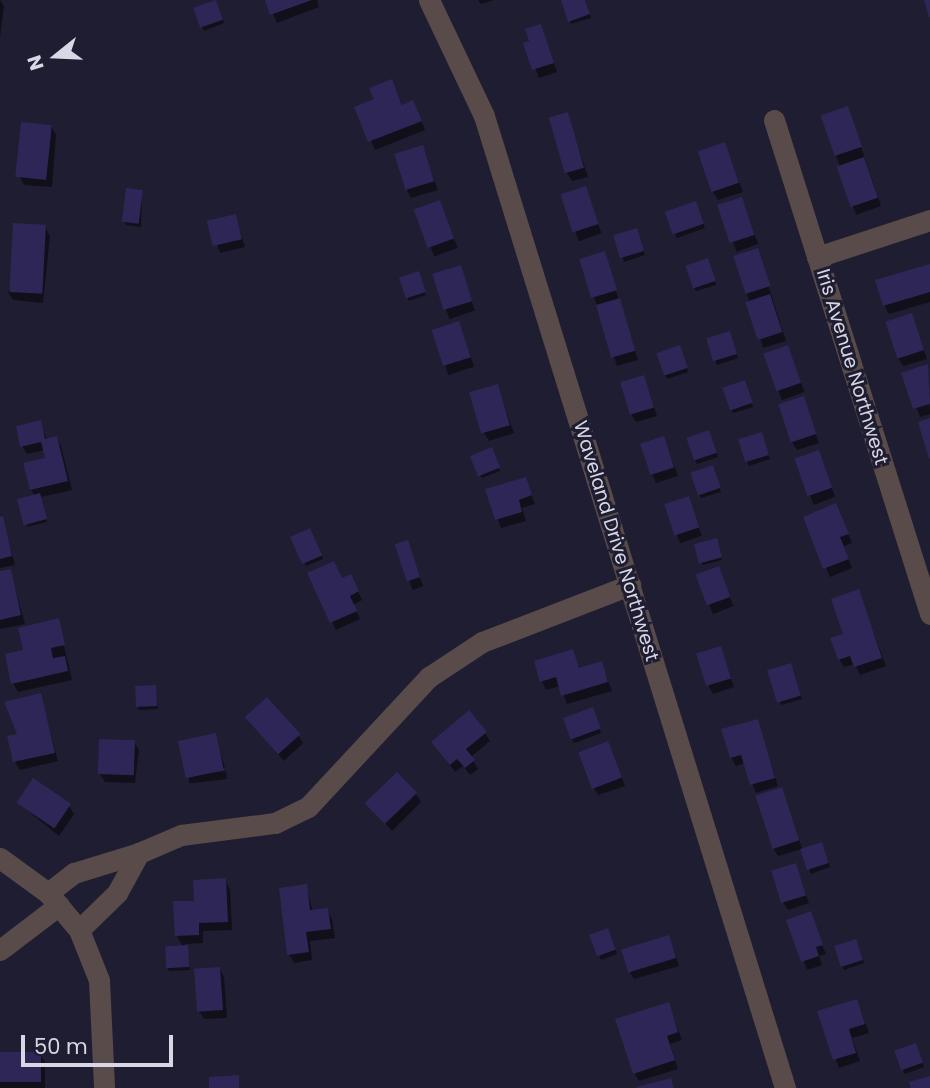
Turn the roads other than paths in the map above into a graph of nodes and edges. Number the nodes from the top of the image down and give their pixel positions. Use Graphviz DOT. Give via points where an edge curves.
graph roads {
  1 [pos="429,0"];
  2 [pos="774,120"];
  3 [pos="930,220"];
  4 [pos="817,257"];
  5 [pos="629,585"];
  6 [pos="930,614"];
  7 [pos="139,853"];
  8 [pos="0,858"];
  9 [pos="54,899"];
  10 [pos="79,930"];
  11 [pos="0,950"];
  12 [pos="104,1088"];
  13 [pos="785,1088"];
  1 -- 5 [label="street, Waveland Drive Northwest" via="484,116"];
  2 -- 4 [label="street, Iris Avenue Northwest"];
  3 -- 4 [label="street"];
  4 -- 6 [label="street, Iris Avenue Northwest"];
  5 -- 7 [label="street" via="482,642 429,677 308,807 275,823 181,835"];
  5 -- 13 [label="street, Waveland Drive Northwest"];
  7 -- 9 [label="street" via="74,873"];
  7 -- 10 [label="street" via="117,893"];
  8 -- 9 [label="street"];
  9 -- 10 [label="street"];
  9 -- 11 [label="street"];
  10 -- 12 [label="street" via="99,980"];
}
